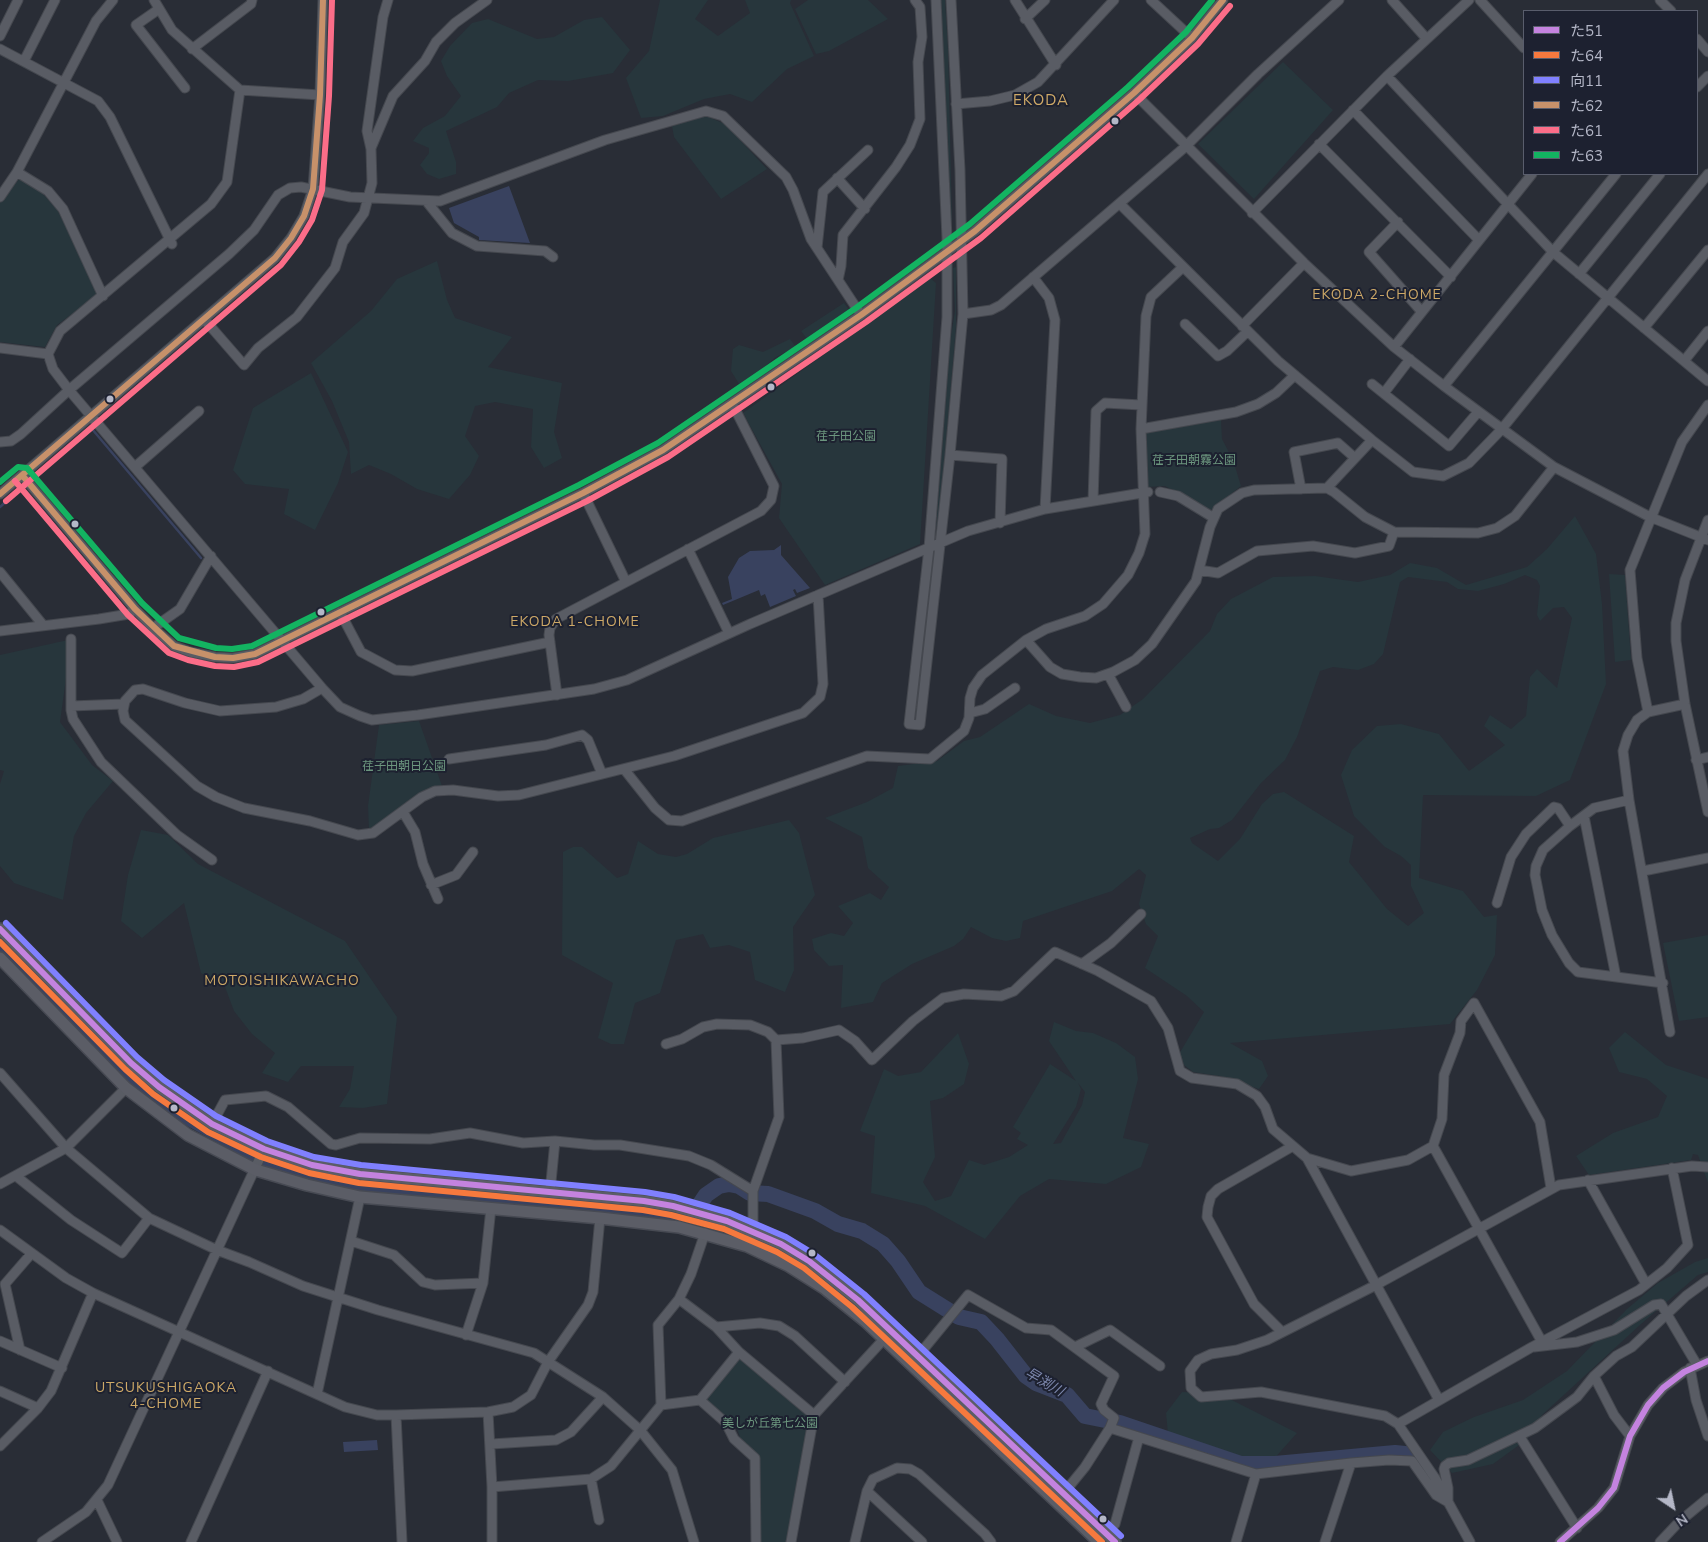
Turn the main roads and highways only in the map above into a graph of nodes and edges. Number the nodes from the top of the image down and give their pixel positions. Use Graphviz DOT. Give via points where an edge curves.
graph roads {
  1 [pos="2,935"];
  2 [pos="0,958"];
  3 [pos="260,1159"];
  4 [pos="1107,1539"];
  1 -- 3 [label="main road" via="142,1072"];
  2 -- 3 [label="main road" via="126,1088 188,1135"];
  3 -- 4 [label="main road" via="307,1186 360,1197 654,1223 705,1233 747,1246 810,1278 846,1304"];
  3 -- 4 [label="main road" via="336,1171 673,1206 753,1231 809,1260 834,1280 918,1356"];
}
